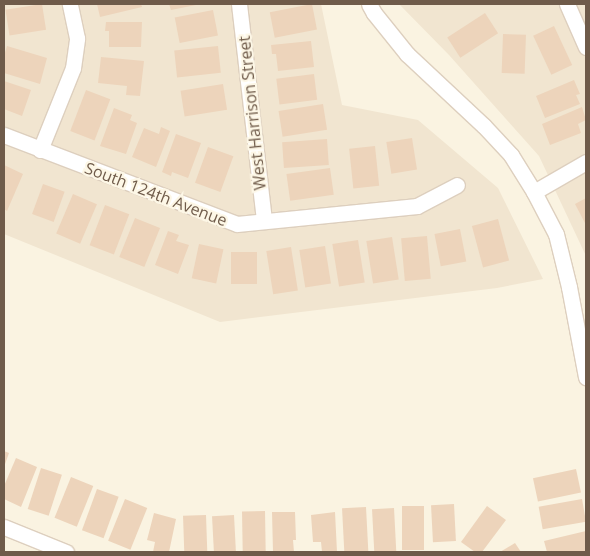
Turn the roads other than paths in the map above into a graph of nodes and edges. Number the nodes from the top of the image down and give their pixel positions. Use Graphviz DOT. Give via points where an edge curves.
graph roads {
  1 [pos="70,4"];
  2 [pos="239,4"];
  3 [pos="369,4"];
  4 [pos="567,4"];
  5 [pos="586,47"];
  6 [pos="4,135"];
  7 [pos="40,150"];
  8 [pos="586,162"];
  9 [pos="457,185"];
  10 [pos="534,192"];
  11 [pos="264,222"];
  12 [pos="586,377"];
  13 [pos="4,527"];
  14 [pos="66,552"];
  1 -- 7 [label="street" via="77,38 73,68"];
  2 -- 11 [label="street, West Harrison Street"];
  3 -- 10 [label="street" via="407,54 511,155"];
  4 -- 5 [label="street"];
  6 -- 7 [label="street, South 124th Avenue"];
  7 -- 11 [label="street, South 124th Avenue" via="236,224"];
  8 -- 10 [label="street"];
  9 -- 11 [label="street, South 124th Avenue" via="417,206"];
  10 -- 12 [label="street" via="556,234"];
  13 -- 14 [label="street"];
}
